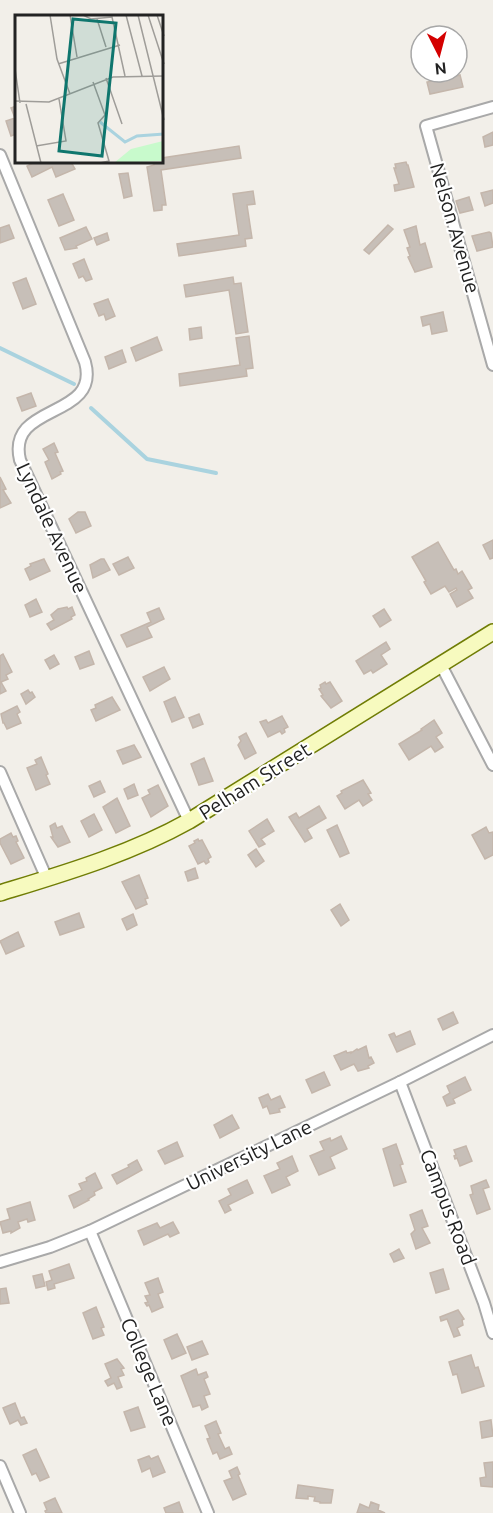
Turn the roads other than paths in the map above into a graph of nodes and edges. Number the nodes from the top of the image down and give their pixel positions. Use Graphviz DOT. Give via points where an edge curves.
graph roads {
  1 [pos="493,107"];
  2 [pos="0,155"];
  3 [pos="493,365"];
  4 [pos="493,632"];
  5 [pos="441,665"];
  6 [pos="493,765"];
  7 [pos="0,772"];
  8 [pos="189,821"];
  9 [pos="47,879"];
  10 [pos="0,893"];
  11 [pos="493,1035"];
  12 [pos="400,1082"];
  13 [pos="90,1231"];
  14 [pos="0,1262"];
  15 [pos="493,1333"];
  16 [pos="0,1466"];
  17 [pos="20,1513"];
  18 [pos="208,1513"];
  1 -- 3 [label="street, Nelson Avenue" via="426,126"];
  2 -- 8 [label="street, Lyndale Avenue" via="87,372 75,399 33,421 24,430 18,449 20,460"];
  4 -- 5 [label="street, Pelham Street"];
  5 -- 6 [label="street"];
  5 -- 8 [label="street, Pelham Street"];
  7 -- 9 [label="street"];
  8 -- 9 [label="street, Pelham Street" via="136,848"];
  9 -- 10 [label="street, Pelham Street"];
  11 -- 12 [label="street, University Lane"];
  12 -- 13 [label="street, University Lane"];
  12 -- 15 [label="street, Campus Road"];
  13 -- 14 [label="street, University Lane"];
  13 -- 18 [label="street, College Lane"];
  16 -- 17 [label="street"];
}
